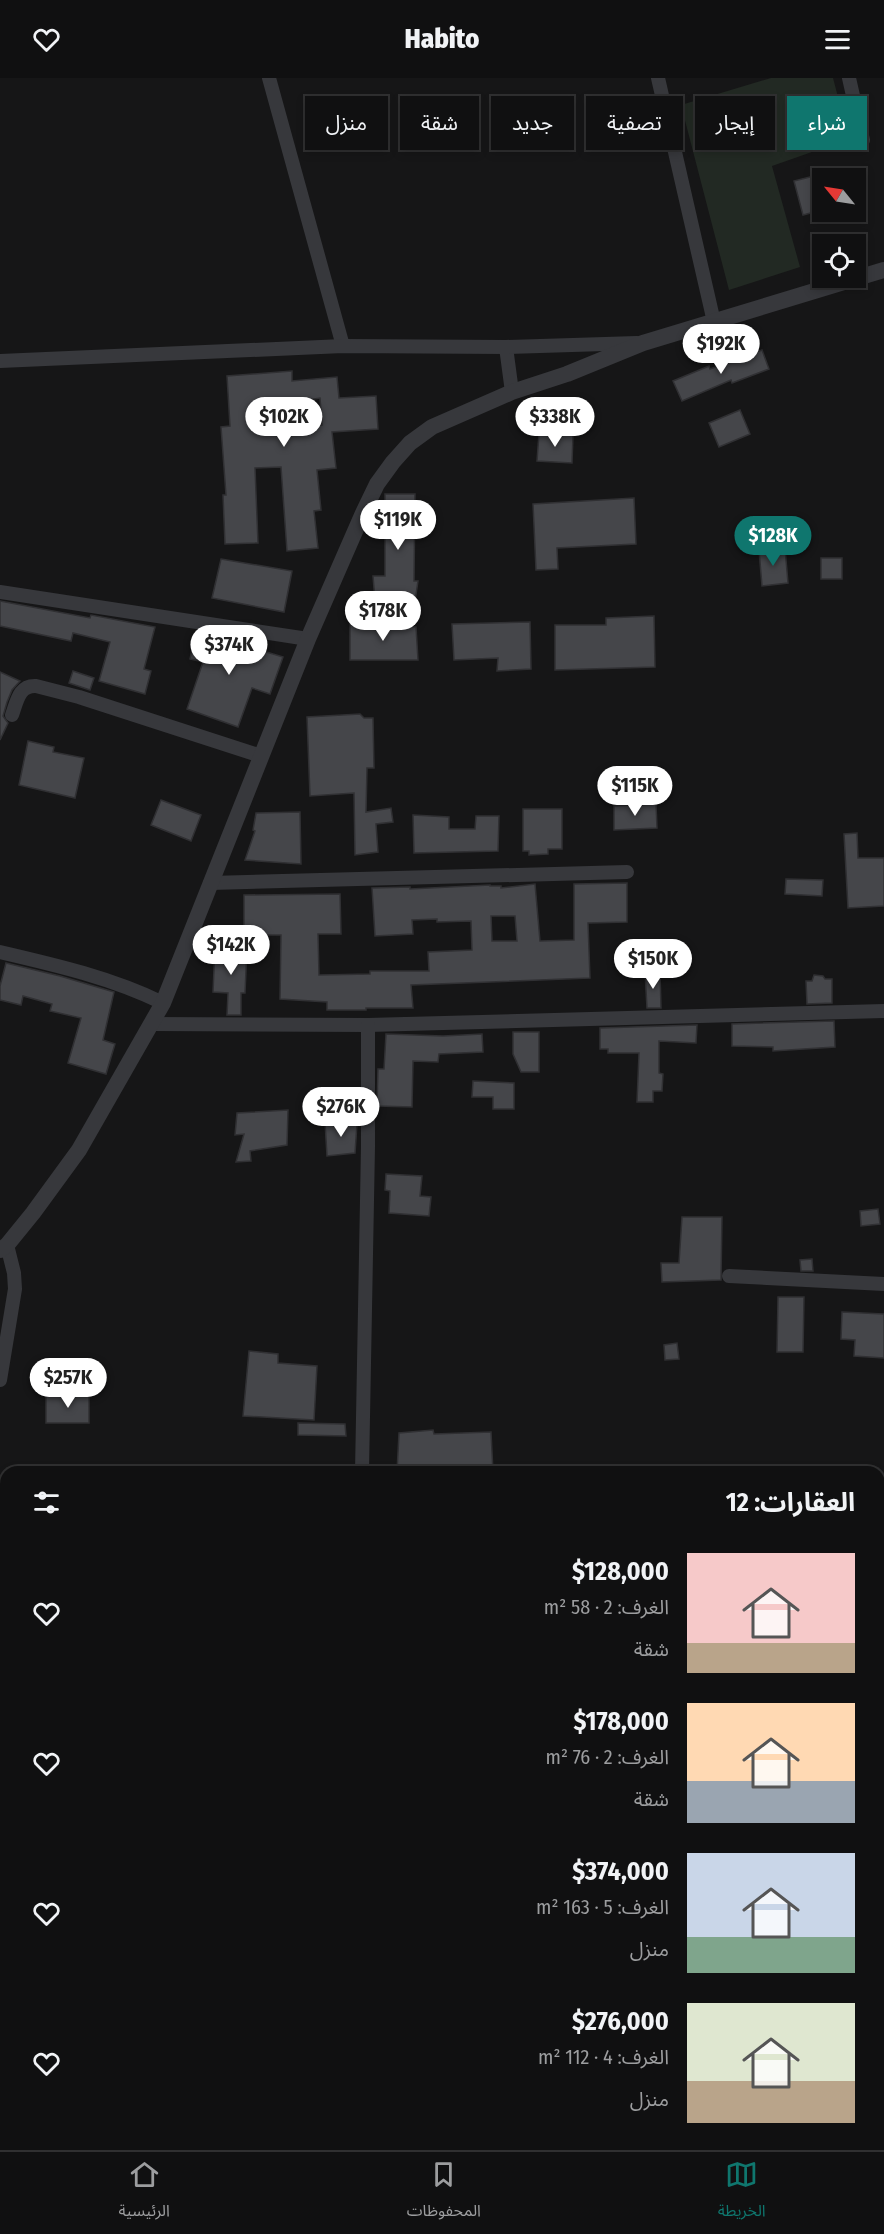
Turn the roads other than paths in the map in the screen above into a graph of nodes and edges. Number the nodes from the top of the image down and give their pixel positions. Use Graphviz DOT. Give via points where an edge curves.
graph roads {
  1 [pos="269,78"];
  2 [pos="658,78"];
  3 [pos="849,78"];
  4 [pos="853,96"];
  5 [pos="884,270"];
  6 [pos="714,322"];
  7 [pos="642,343"];
  8 [pos="344,346"];
  9 [pos="506,347"];
  10 [pos="0,361"];
  11 [pos="512,392"];
  12 [pos="0,592"];
  13 [pos="308,639"];
  14 [pos="12,715"];
  15 [pos="261,756"];
  16 [pos="627,872"];
  17 [pos="210,883"];
  18 [pos="0,952"];
  19 [pos="163,1003"];
  20 [pos="884,1011"];
  21 [pos="152,1024"];
  22 [pos="368,1024"];
  23 [pos="3,1247"];
  24 [pos="729,1276"];
  25 [pos="884,1284"];
  26 [pos="0,1380"];
  27 [pos="362,1466"];
  1 -- 8 [label="street"];
  2 -- 6 [label="street"];
  3 -- 4 [label="street"];
  5 -- 6 [label="street"];
  6 -- 7 [label="street"];
  7 -- 9 [label="street"];
  7 -- 11 [label="street"];
  8 -- 9 [label="street"];
  8 -- 10 [label="street"];
  9 -- 11 [label="street"];
  11 -- 13 [label="street" via="432,427 410,442 393,462 363,513"];
  12 -- 13 [label="street"];
  13 -- 15 [label="street"];
  14 -- 15 [label="street" via="20,692 36,686"];
  15 -- 17 [label="street"];
  16 -- 17 [label="street"];
  17 -- 19 [label="street"];
  18 -- 19 [label="street" via="114,982"];
  19 -- 21 [label="street"];
  20 -- 22 [label="street"];
  21 -- 22 [label="street"];
  21 -- 23 [label="street" via="79,1150"];
  22 -- 27 [label="street"];
  23 -- 26 [label="street" via="14,1273 15,1289"];
  24 -- 25 [label="street"];
}
